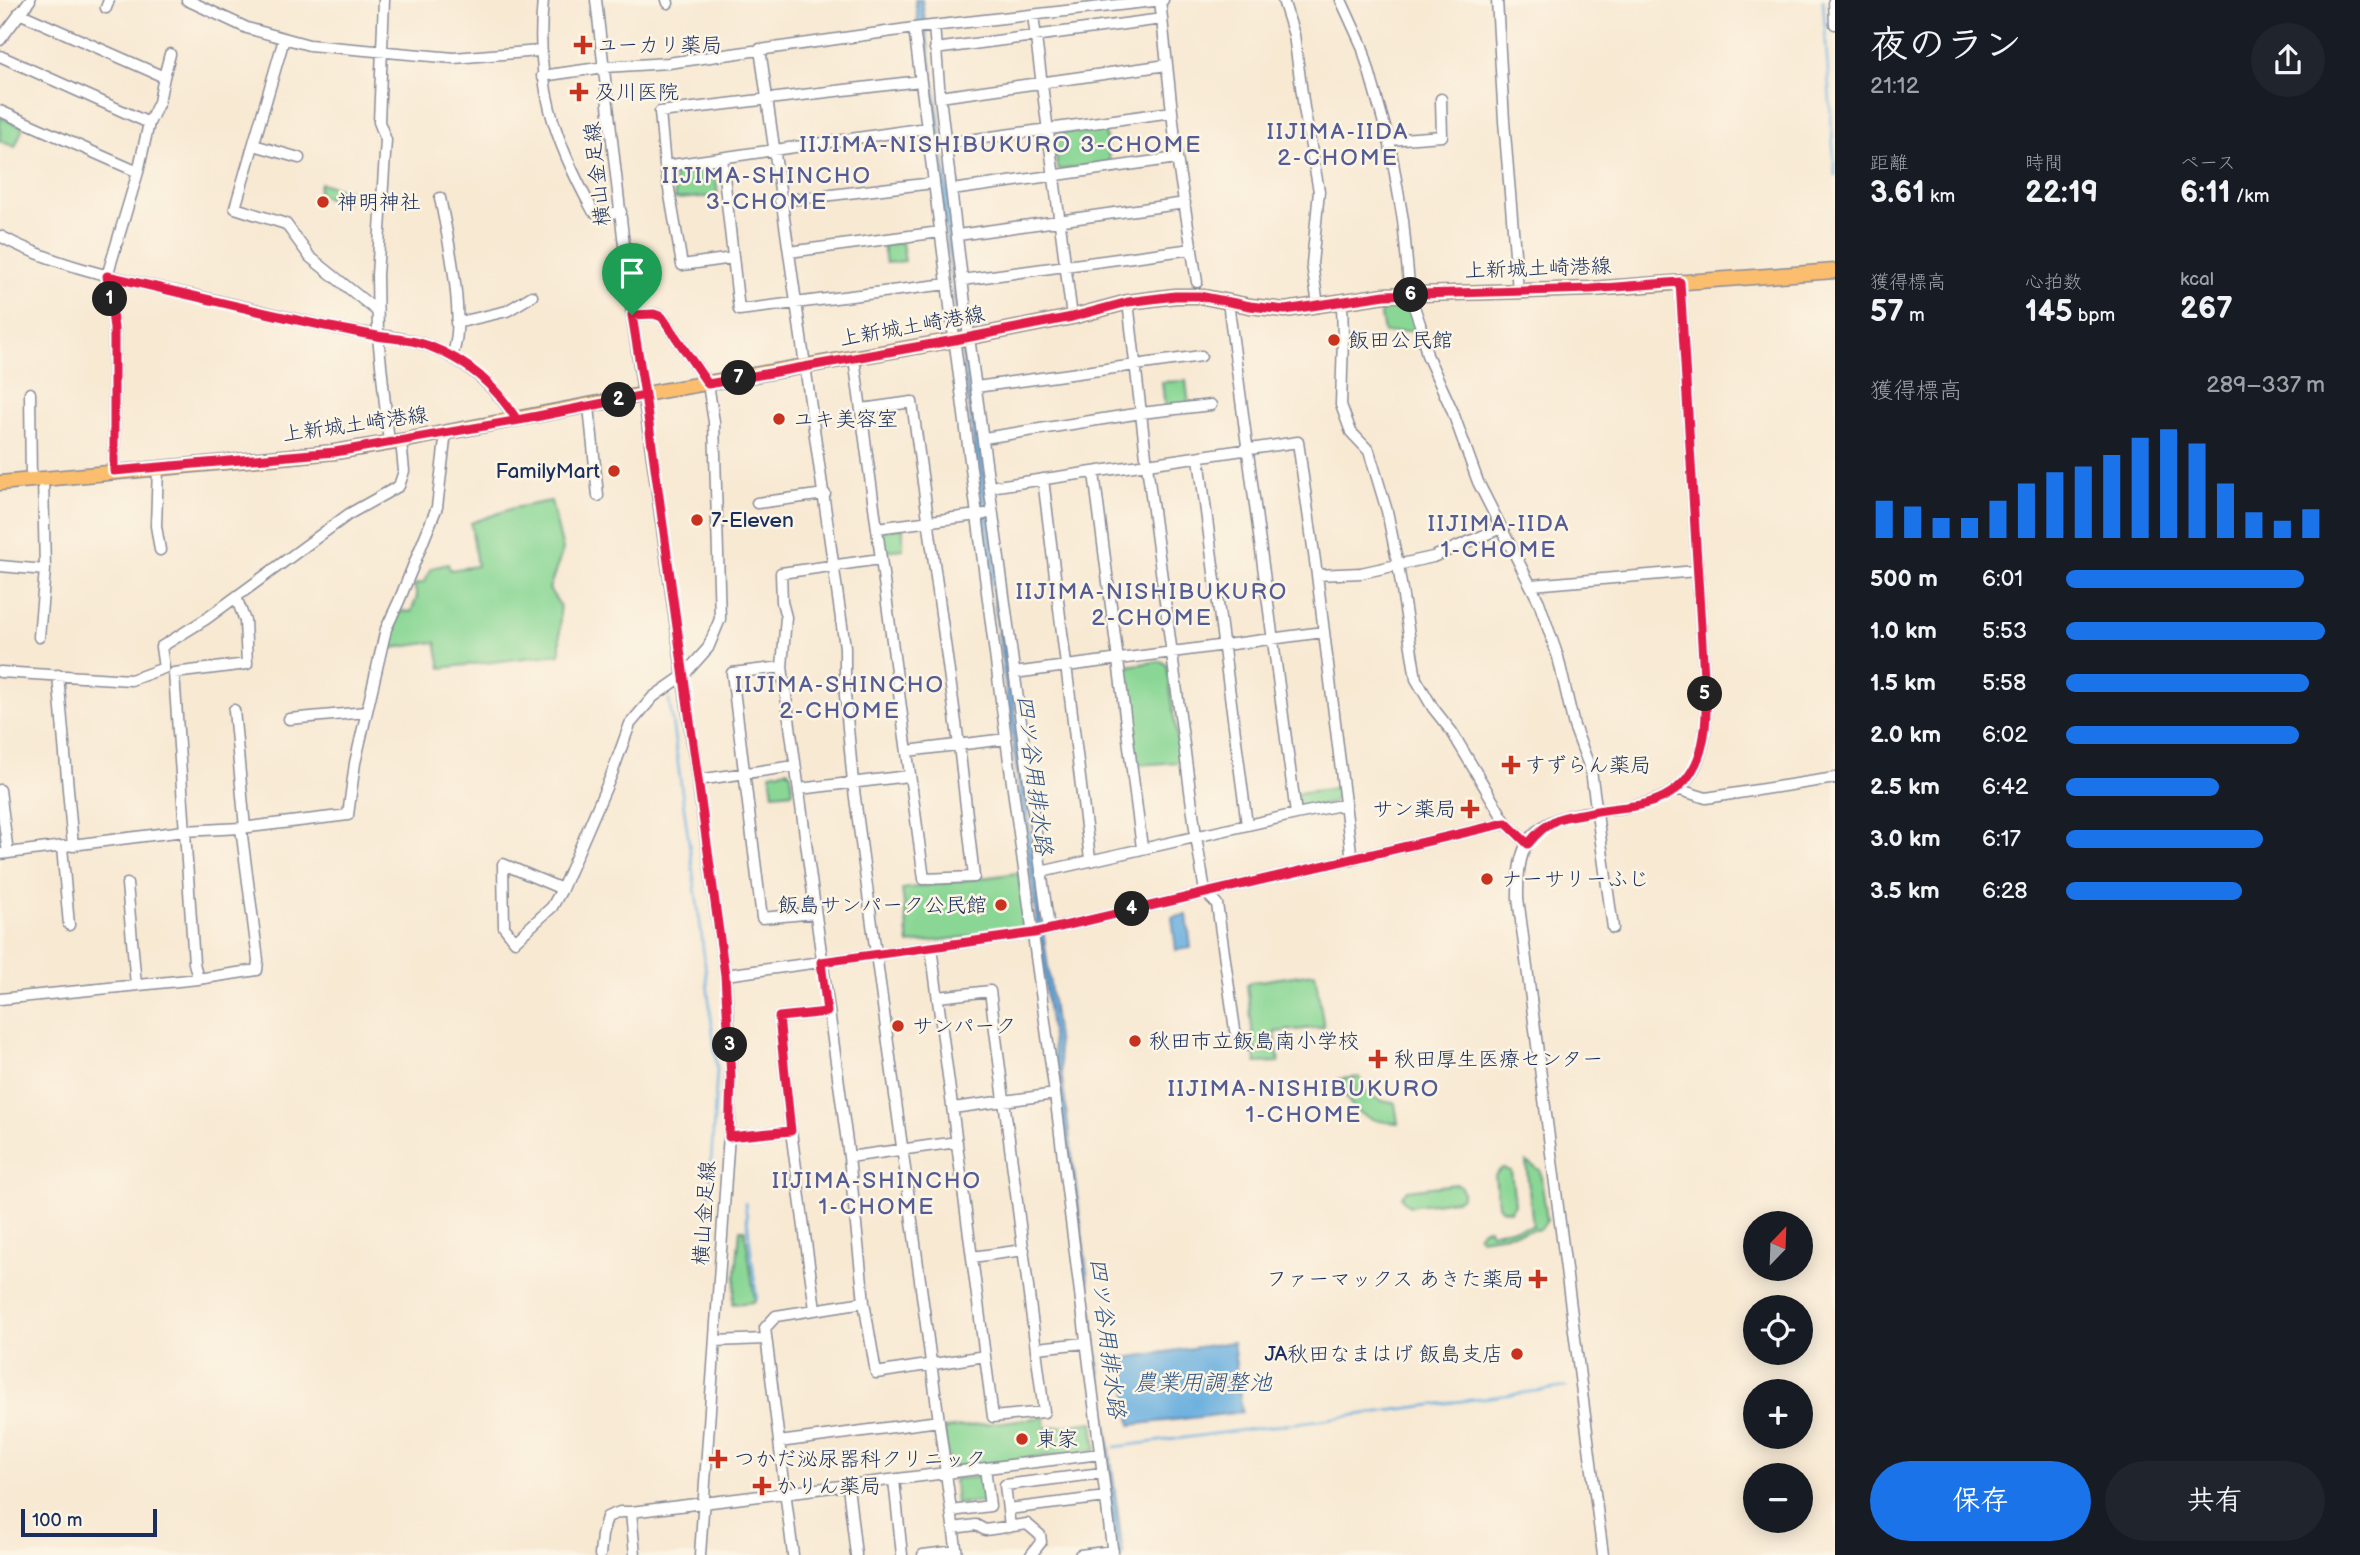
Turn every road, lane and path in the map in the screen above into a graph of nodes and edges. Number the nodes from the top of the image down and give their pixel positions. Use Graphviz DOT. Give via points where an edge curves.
graph roads {
  1 [pos="30,0"];
  2 [pos="187,0"];
  3 [pos="384,0"];
  4 [pos="543,0"];
  5 [pos="596,0"];
  6 [pos="1162,0"];
  7 [pos="1283,0"];
  8 [pos="1342,0"];
  9 [pos="1497,0"];
  10 [pos="1834,0"];
  11 [pos="19,13"];
  12 [pos="1032,15"];
  13 [pos="1162,19"];
  14 [pos="1835,24"];
  15 [pos="924,27"];
  16 [pos="1036,35"];
  17 [pos="284,39"];
  18 [pos="0,40"];
  19 [pos="934,48"];
  20 [pos="760,50"];
  21 [pos="539,51"];
  22 [pos="381,52"];
  23 [pos="170,54"];
  24 [pos="0,56"];
  25 [pos="1167,65"];
  26 [pos="605,67"];
  27 [pos="542,76"];
  28 [pos="164,78"];
  29 [pos="920,81"];
  30 [pos="1042,83"];
  31 [pos="940,97"];
  32 [pos="767,99"];
  33 [pos="1441,99"];
  34 [pos="0,111"];
  35 [pos="1172,112"];
  36 [pos="149,124"];
  37 [pos="926,128"];
  38 [pos="1047,128"];
  39 [pos="1389,140"];
  40 [pos="947,143"];
  41 [pos="254,145"];
  42 [pos="774,149"];
  43 [pos="299,158"];
  44 [pos="722,158"];
  45 [pos="1177,158"];
  46 [pos="665,166"];
  47 [pos="138,172"];
  48 [pos="1053,177"];
  49 [pos="933,183"];
  50 [pos="952,190"];
  51 [pos="440,198"];
  52 [pos="780,201"];
  53 [pos="1185,203"];
  54 [pos="621,212"];
  55 [pos="1059,220"];
  56 [pos="940,232"];
  57 [pos="958,235"];
  58 [pos="0,236"];
  59 [pos="1192,249"];
  60 [pos="789,252"];
  61 [pos="733,258"];
  62 [pos="1065,265"];
  63 [pos="1835,271"];
  64 [pos="107,276"];
  65 [pos="962,280"];
  66 [pos="1197,282"];
  67 [pos="1680,282"];
  68 [pos="947,284"];
  69 [pos="1518,290"];
  70 [pos="1410,295"];
  71 [pos="532,296"];
  72 [pos="1128,302"];
  73 [pos="1228,302"];
  74 [pos="1342,303"];
  75 [pos="798,304"];
  76 [pos="1318,305"];
  77 [pos="377,311"];
  78 [pos="632,315"];
  79 [pos="1072,317"];
  80 [pos="456,323"];
  81 [pos="377,336"];
  82 [pos="962,339"];
  83 [pos="1201,356"];
  84 [pos="451,357"];
  85 [pos="854,358"];
  86 [pos="1135,364"];
  87 [pos="807,366"];
  88 [pos="708,384"];
  89 [pos="976,387"];
  90 [pos="30,393"];
  91 [pos="645,395"];
  92 [pos="1212,405"];
  93 [pos="589,406"];
  94 [pos="862,409"];
  95 [pos="1141,413"];
  96 [pos="517,420"];
  97 [pos="446,432"];
  98 [pos="984,438"];
  99 [pos="395,442"];
  100 [pos="1247,451"];
  101 [pos="1199,458"];
  102 [pos="1147,465"];
  103 [pos="158,467"];
  104 [pos="114,471"];
  105 [pos="1094,473"];
  106 [pos="37,479"];
  107 [pos="1043,479"];
  108 [pos="0,483"];
  109 [pos="990,487"];
  110 [pos="825,494"];
  111 [pos="598,496"];
  112 [pos="758,503"];
  113 [pos="984,515"];
  114 [pos="929,522"];
  115 [pos="877,528"];
  116 [pos="1502,528"];
  117 [pos="160,550"];
  118 [pos="880,559"];
  119 [pos="834,564"];
  120 [pos="1398,565"];
  121 [pos="0,566"];
  122 [pos="45,569"];
  123 [pos="1696,571"];
  124 [pos="1317,575"];
  125 [pos="1532,585"];
  126 [pos="236,597"];
  127 [pos="1323,632"];
  128 [pos="39,637"];
  129 [pos="1274,640"];
  130 [pos="1224,646"];
  131 [pos="1172,652"];
  132 [pos="1118,659"];
  133 [pos="1067,665"];
  134 [pos="782,667"];
  135 [pos="0,672"];
  136 [pos="1014,673"];
  137 [pos="58,675"];
  138 [pos="683,676"];
  139 [pos="234,710"];
  140 [pos="366,712"];
  141 [pos="289,719"];
  142 [pos="1006,738"];
  143 [pos="959,745"];
  144 [pos="907,751"];
  145 [pos="795,766"];
  146 [pos="744,773"];
  147 [pos="909,776"];
  148 [pos="1835,778"];
  149 [pos="698,780"];
  150 [pos="853,783"];
  151 [pos="799,789"];
  152 [pos="1677,789"];
  153 [pos="0,790"];
  154 [pos="1346,804"];
  155 [pos="1598,810"];
  156 [pos="1296,814"];
  157 [pos="1506,823"];
  158 [pos="1247,825"];
  159 [pos="243,828"];
  160 [pos="184,831"];
  161 [pos="1196,836"];
  162 [pos="1528,844"];
  163 [pos="67,846"];
  164 [pos="1142,848"];
  165 [pos="4,854"];
  166 [pos="1090,859"];
  167 [pos="1352,860"];
  168 [pos="1041,872"];
  169 [pos="127,884"];
  170 [pos="562,889"];
  171 [pos="1205,892"];
  172 [pos="815,913"];
  173 [pos="69,925"];
  174 [pos="1613,928"];
  175 [pos="1041,932"];
  176 [pos="931,947"];
  177 [pos="878,954"];
  178 [pos="821,962"];
  179 [pos="725,975"];
  180 [pos="198,979"];
  181 [pos="136,985"];
  182 [pos="938,997"];
  183 [pos="0,999"];
  184 [pos="827,1012"];
  185 [pos="1247,1045"];
  186 [pos="1055,1094"];
  187 [pos="1004,1101"];
  188 [pos="953,1108"];
  189 [pos="791,1131"];
  190 [pos="729,1137"];
  191 [pos="957,1142"];
  192 [pos="902,1148"];
  193 [pos="849,1157"];
  194 [pos="1024,1250"];
  195 [pos="972,1256"];
  196 [pos="864,1302"];
  197 [pos="815,1309"];
  198 [pos="765,1339"];
  199 [pos="715,1341"];
  200 [pos="1085,1343"];
  201 [pos="1037,1349"];
  202 [pos="985,1356"];
  203 [pos="931,1363"];
  204 [pos="939,1421"];
  205 [pos="779,1442"];
  206 [pos="1100,1454"];
  207 [pos="1042,1461"];
  208 [pos="985,1468"];
  209 [pos="946,1473"];
  210 [pos="1102,1473"];
  211 [pos="894,1480"];
  212 [pos="1045,1480"];
  213 [pos="848,1486"];
  214 [pos="786,1493"];
  215 [pos="1106,1497"];
  216 [pos="702,1505"];
  217 [pos="1008,1509"];
  218 [pos="951,1511"];
  219 [pos="631,1513"];
  220 [pos="1010,1527"];
  221 [pos="953,1528"];
  222 [pos="956,1553"];
  223 [pos="1113,1553"];
  224 [pos="600,1555"];
  225 [pos="635,1555"];
  226 [pos="699,1555"];
  227 [pos="793,1555"];
  228 [pos="856,1555"];
  229 [pos="902,1555"];
  230 [pos="923,1555"];
  231 [pos="1031,1555"];
  232 [pos="1080,1555"];
  233 [pos="1603,1555"];
  1 -- 11 [label="street"];
  2 -- 17 [label="street" via="247,28"];
  3 -- 22 [label="street"];
  4 -- 21 [label="street"];
  5 -- 26 [label="street, 横山金足線"];
  6 -- 12 [label="street"];
  6 -- 13 [label="street"];
  7 -- 76 [label="street" via="1294,35 1319,191 1312,264"];
  8 -- 39 [label="street" via="1362,46"];
  9 -- 69 [label="street"];
  10 -- 14 [label="street"];
  11 -- 18 [label="street"];
  11 -- 28 [label="street"];
  12 -- 15 [label="street"];
  12 -- 16 [label="street"];
  13 -- 16 [label="street"];
  13 -- 25 [label="street"];
  15 -- 19 [label="street"];
  15 -- 20 [label="street"];
  15 -- 29 [label="street"];
  16 -- 19 [label="street"];
  16 -- 30 [label="street"];
  17 -- 22 [label="street"];
  17 -- 41 [label="street"];
  19 -- 31 [label="street"];
  20 -- 26 [label="street"];
  20 -- 32 [label="street"];
  21 -- 22 [label="street" via="454,58"];
  21 -- 27 [label="street"];
  22 -- 77 [label="street" via="379,122 386,140"];
  23 -- 28 [label="street"];
  24 -- 36 [label="street"];
  25 -- 30 [label="street"];
  25 -- 35 [label="street"];
  26 -- 27 [label="street"];
  26 -- 54 [label="street, 横山金足線"];
  27 -- 54 [label="street" via="568,166 593,211"];
  28 -- 36 [label="street"];
  29 -- 32 [label="street"];
  29 -- 37 [label="street"];
  30 -- 31 [label="street"];
  30 -- 38 [label="street"];
  31 -- 40 [label="street"];
  32 -- 42 [label="street"];
  32 -- 46 [label="street" via="660,112"];
  33 -- 39 [label="street" via="1442,136"];
  34 -- 47 [label="street"];
  35 -- 38 [label="street"];
  35 -- 45 [label="street"];
  36 -- 47 [label="street"];
  37 -- 42 [label="street"];
  37 -- 49 [label="street"];
  38 -- 40 [label="street"];
  38 -- 48 [label="street"];
  39 -- 70 [label="street"];
  40 -- 50 [label="street"];
  41 -- 43 [label="street"];
  41 -- 77 [label="street" via="235,208 286,224 310,257"];
  42 -- 44 [label="street"];
  42 -- 52 [label="street"];
  44 -- 46 [label="street"];
  44 -- 61 [label="street"];
  45 -- 48 [label="street"];
  45 -- 53 [label="street"];
  46 -- 61 [label="street" via="682,265"];
  47 -- 64 [label="street"];
  48 -- 50 [label="street"];
  48 -- 55 [label="street"];
  49 -- 52 [label="street"];
  49 -- 56 [label="street"];
  50 -- 57 [label="street"];
  51 -- 80 [label="street" via="452,256"];
  52 -- 60 [label="street"];
  53 -- 55 [label="street"];
  53 -- 59 [label="street"];
  54 -- 78 [label="street, 横山金足線"];
  55 -- 57 [label="street"];
  55 -- 62 [label="street"];
  56 -- 60 [label="street"];
  56 -- 68 [label="street"];
  57 -- 65 [label="street"];
  58 -- 64 [label="street"];
  59 -- 62 [label="street"];
  59 -- 66 [label="street"];
  60 -- 75 [label="street"];
  61 -- 75 [label="street" via="739,310"];
  62 -- 65 [label="street"];
  62 -- 79 [label="street"];
  63 -- 67 [label="main road, 上新城土崎港線"];
  64 -- 81 [label="street"];
  64 -- 104 [label="street" via="114,328"];
  65 -- 82 [label="street"];
  67 -- 69 [label="main road, 上新城土崎港線"];
  67 -- 123 [label="street"];
  68 -- 75 [label="street"];
  68 -- 82 [label="street"];
  69 -- 70 [label="main road, 上新城土崎港線"];
  70 -- 74 [label="main road, 上新城土崎港線"];
  70 -- 116 [label="street" via="1426,355"];
  71 -- 80 [label="street" via="507,311"];
  72 -- 73 [label="main road, 上新城土崎港線" via="1199,296"];
  72 -- 79 [label="main road, 上新城土崎港線"];
  72 -- 86 [label="street"];
  73 -- 76 [label="main road, 上新城土崎港線" via="1285,310"];
  73 -- 100 [label="street"];
  74 -- 76 [label="main road, 上新城土崎港線"];
  74 -- 120 [label="street" via="1341,405 1351,432 1369,451"];
  75 -- 87 [label="street"];
  77 -- 81 [label="street"];
  78 -- 88 [label="street" via="662,317"];
  78 -- 91 [label="street, 横山金足線"];
  79 -- 82 [label="main road, 上新城土崎港線"];
  80 -- 84 [label="street"];
  81 -- 84 [label="street" via="419,343"];
  81 -- 99 [label="street"];
  82 -- 85 [label="main road, 上新城土崎港線"];
  82 -- 89 [label="street"];
  82 -- 113 [label="street"];
  83 -- 86 [label="street"];
  84 -- 96 [label="street" via="487,381"];
  85 -- 87 [label="main road, 上新城土崎港線"];
  85 -- 94 [label="street"];
  86 -- 89 [label="street"];
  86 -- 95 [label="street"];
  87 -- 88 [label="main road, 上新城土崎港線"];
  87 -- 110 [label="street"];
  88 -- 91 [label="main road, 上新城土崎港線"];
  88 -- 138 [label="street" via="714,422 720,619 708,648"];
  89 -- 98 [label="street"];
  90 -- 106 [label="street"];
  91 -- 93 [label="main road, 上新城土崎港線"];
  91 -- 138 [label="street, 横山金足線"];
  92 -- 95 [label="street"];
  93 -- 96 [label="main road, 上新城土崎港線"];
  93 -- 111 [label="street"];
  94 -- 114 [label="street" via="912,402"];
  94 -- 115 [label="street"];
  95 -- 98 [label="street"];
  95 -- 102 [label="street"];
  96 -- 97 [label="main road, 上新城土崎港線"];
  97 -- 99 [label="main road, 上新城土崎港線"];
  97 -- 140 [label="street" via="437,507 386,629"];
  98 -- 109 [label="street"];
  99 -- 103 [label="main road, 上新城土崎港線" via="335,452"];
  99 -- 126 [label="street" via="404,471 399,486 349,514"];
  100 -- 101 [label="street"];
  100 -- 124 [label="street" via="1298,442"];
  100 -- 129 [label="street"];
  101 -- 102 [label="street"];
  101 -- 130 [label="street"];
  102 -- 105 [label="street"];
  102 -- 131 [label="street"];
  103 -- 104 [label="main road, 上新城土崎港線"];
  103 -- 117 [label="street"];
  104 -- 106 [label="main road, 上新城土崎港線"];
  105 -- 107 [label="street"];
  105 -- 132 [label="street"];
  106 -- 108 [label="main road, 上新城土崎港線"];
  106 -- 122 [label="street"];
  107 -- 109 [label="street"];
  107 -- 133 [label="street"];
  109 -- 113 [label="street"];
  110 -- 112 [label="street"];
  110 -- 119 [label="street"];
  113 -- 114 [label="street"];
  113 -- 136 [label="street"];
  113 -- 142 [label="street"];
  114 -- 115 [label="street"];
  114 -- 143 [label="street"];
  115 -- 118 [label="street"];
  116 -- 120 [label="street" via="1433,557"];
  116 -- 125 [label="street"];
  118 -- 119 [label="street"];
  118 -- 144 [label="street"];
  119 -- 134 [label="street" via="781,573 786,617"];
  119 -- 150 [label="street" via="845,647"];
  120 -- 124 [label="street"];
  120 -- 157 [label="street" via="1416,679"];
  121 -- 122 [label="street"];
  122 -- 128 [label="street"];
  123 -- 125 [label="street"];
  123 -- 152 [label="street" via="1706,729 1697,764"];
  124 -- 127 [label="street"];
  125 -- 155 [label="street" via="1558,657"];
  126 -- 137 [label="street" via="161,647 164,668 131,680"];
  126 -- 160 [label="street" via="246,621 247,664 174,673"];
  127 -- 129 [label="street"];
  127 -- 154 [label="street"];
  129 -- 130 [label="street"];
  129 -- 156 [label="street"];
  130 -- 131 [label="street"];
  130 -- 158 [label="street"];
  131 -- 132 [label="street"];
  131 -- 161 [label="street"];
  132 -- 133 [label="street"];
  132 -- 164 [label="street"];
  133 -- 136 [label="street"];
  133 -- 166 [label="street"];
  134 -- 145 [label="street"];
  134 -- 146 [label="street" via="732,673"];
  135 -- 137 [label="street"];
  136 -- 168 [label="street"];
  137 -- 163 [label="street"];
  138 -- 149 [label="street, 横山金足線"];
  138 -- 170 [label="street" via="653,697 630,724"];
  139 -- 159 [label="street"];
  140 -- 141 [label="street"];
  140 -- 159 [label="street" via="348,815"];
  142 -- 143 [label="street"];
  142 -- 175 [label="street"];
  143 -- 144 [label="street"];
  143 -- 147 [label="street" via="974,877 924,879"];
  144 -- 147 [label="street"];
  145 -- 146 [label="street"];
  145 -- 151 [label="street"];
  146 -- 149 [label="street"];
  146 -- 172 [label="street" via="762,918"];
  147 -- 150 [label="street"];
  148 -- 152 [label="street" via="1706,798"];
  149 -- 179 [label="street, 横山金足線"];
  150 -- 151 [label="street"];
  150 -- 177 [label="street"];
  151 -- 172 [label="street"];
  152 -- 155 [label="street" via="1642,805"];
  153 -- 165 [label="street"];
  154 -- 156 [label="street"];
  154 -- 167 [label="street"];
  155 -- 162 [label="street" via="1557,819"];
  155 -- 174 [label="street"];
  156 -- 158 [label="street"];
  157 -- 162 [label="street"];
  157 -- 167 [label="street"];
  158 -- 161 [label="street"];
  159 -- 160 [label="street"];
  159 -- 180 [label="street" via="257,970"];
  160 -- 163 [label="street"];
  160 -- 180 [label="street"];
  161 -- 164 [label="street"];
  161 -- 171 [label="street"];
  162 -- 233 [label="street" via="1518,874 1518,898"];
  163 -- 165 [label="street"];
  163 -- 173 [label="street"];
  164 -- 166 [label="street"];
  166 -- 168 [label="street"];
  167 -- 171 [label="street"];
  168 -- 175 [label="street"];
  169 -- 181 [label="street"];
  170 -- 170 [label="street" via="552,907 515,941 504,927 503,864"];
  171 -- 175 [label="street"];
  171 -- 185 [label="street" via="1217,904 1235,1030"];
  172 -- 178 [label="street"];
  175 -- 176 [label="street"];
  175 -- 186 [label="street"];
  176 -- 177 [label="street"];
  176 -- 182 [label="street"];
  177 -- 178 [label="street"];
  177 -- 192 [label="street"];
  178 -- 179 [label="street"];
  178 -- 184 [label="street"];
  179 -- 190 [label="street, 横山金足線"];
  180 -- 181 [label="street"];
  181 -- 183 [label="street"];
  182 -- 187 [label="street" via="990,991"];
  182 -- 188 [label="street"];
  184 -- 189 [label="street" via="779,1017"];
  184 -- 193 [label="street"];
  186 -- 187 [label="street"];
  186 -- 200 [label="street"];
  187 -- 188 [label="street"];
  187 -- 194 [label="street"];
  188 -- 191 [label="street"];
  189 -- 190 [label="street"];
  189 -- 197 [label="street"];
  190 -- 199 [label="street, 横山金足線"];
  191 -- 192 [label="street"];
  191 -- 195 [label="street"];
  192 -- 193 [label="street"];
  192 -- 203 [label="street"];
  193 -- 196 [label="street"];
  194 -- 195 [label="street"];
  194 -- 201 [label="street"];
  195 -- 202 [label="street"];
  196 -- 197 [label="street"];
  196 -- 203 [label="street" via="876,1373"];
  197 -- 198 [label="street" via="776,1316 765,1328"];
  198 -- 199 [label="street"];
  198 -- 205 [label="street"];
  199 -- 216 [label="street, 横山金足線"];
  200 -- 201 [label="street"];
  200 -- 206 [label="street"];
  201 -- 202 [label="street" via="1044,1412 993,1417"];
  202 -- 203 [label="street"];
  203 -- 204 [label="street"];
  204 -- 205 [label="street"];
  204 -- 209 [label="street"];
  205 -- 214 [label="street"];
  206 -- 207 [label="street"];
  206 -- 210 [label="street"];
  207 -- 208 [label="street"];
  207 -- 212 [label="street"];
  208 -- 209 [label="street"];
  208 -- 218 [label="street" via="990,1506"];
  209 -- 211 [label="street"];
  209 -- 218 [label="street"];
  210 -- 212 [label="street"];
  210 -- 215 [label="street"];
  211 -- 213 [label="street"];
  211 -- 229 [label="street"];
  212 -- 217 [label="street" via="1004,1485"];
  213 -- 214 [label="street"];
  213 -- 228 [label="street"];
  214 -- 216 [label="street"];
  214 -- 227 [label="street"];
  215 -- 217 [label="street"];
  215 -- 223 [label="street"];
  216 -- 219 [label="street"];
  216 -- 226 [label="street, 横山金足線"];
  217 -- 220 [label="street"];
  218 -- 221 [label="street"];
  219 -- 224 [label="street" via="607,1517"];
  219 -- 225 [label="street"];
  220 -- 221 [label="street"];
  220 -- 231 [label="street" via="1027,1524 1040,1535 1041,1542"];
  221 -- 222 [label="street"];
  222 -- 230 [label="street"];
  223 -- 232 [label="street"];
}
